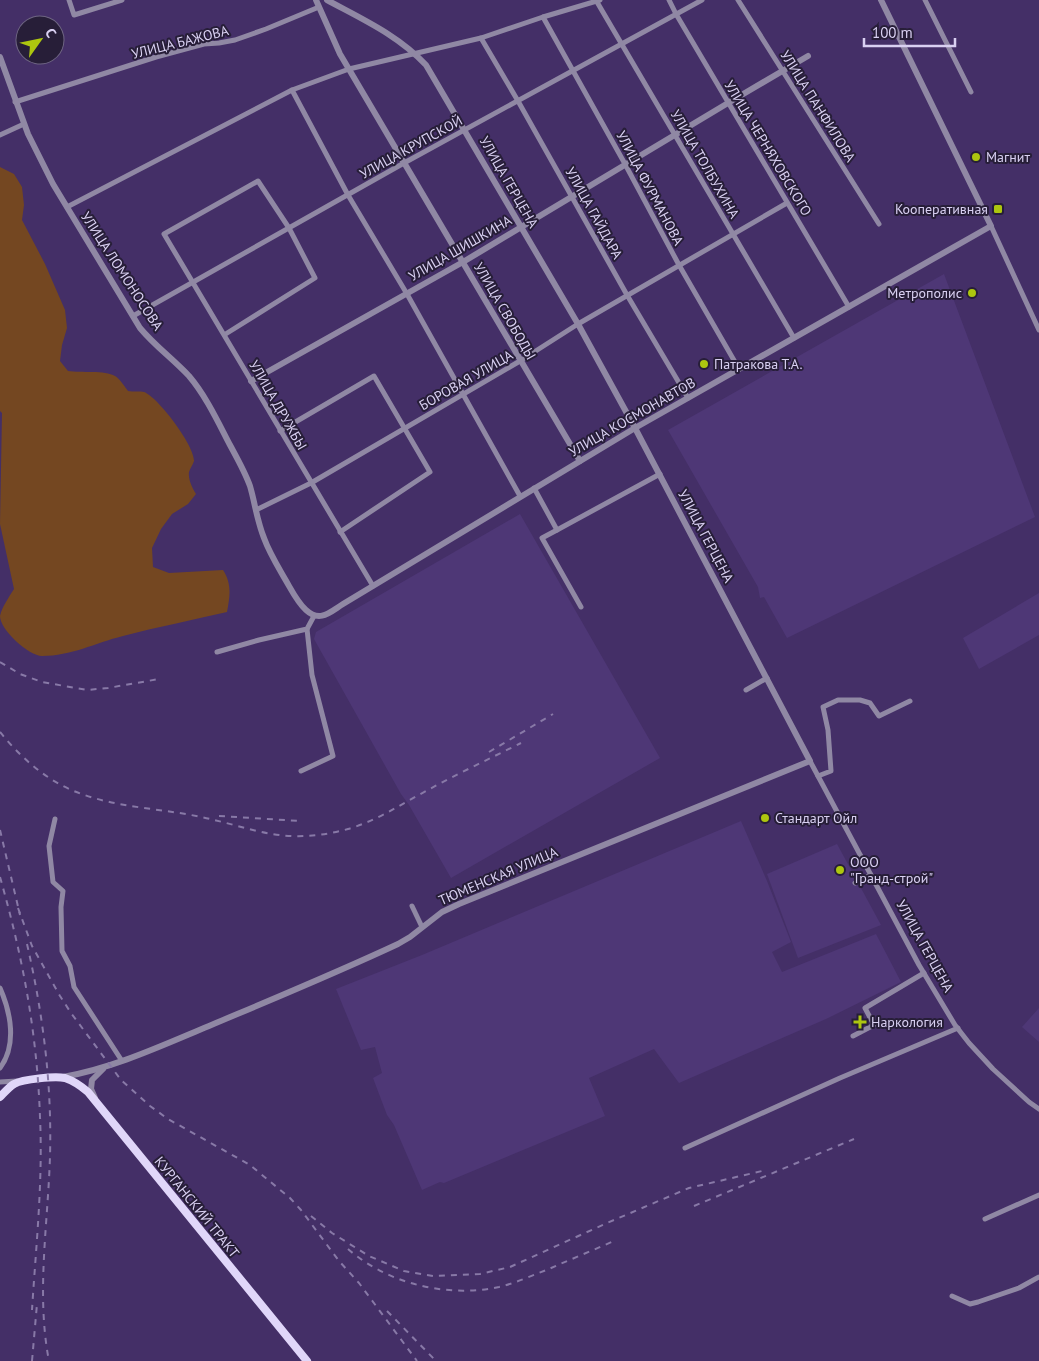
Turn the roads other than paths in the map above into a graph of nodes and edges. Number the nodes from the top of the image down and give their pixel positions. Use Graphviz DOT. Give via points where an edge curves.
graph roads {
  1 [pos="70,0"];
  2 [pos="122,0"];
  3 [pos="327,0"];
  4 [pos="669,0"];
  5 [pos="702,0"];
  6 [pos="738,0"];
  7 [pos="925,0"];
  8 [pos="598,1"];
  9 [pos="884,1"];
  10 [pos="317,3"];
  11 [pos="676,14"];
  12 [pos="543,17"];
  13 [pos="481,38"];
  14 [pos="622,44"];
  15 [pos="415,53"];
  16 [pos="808,56"];
  17 [pos="0,57"];
  18 [pos="349,69"];
  19 [pos="572,71"];
  20 [pos="783,71"];
  21 [pos="292,90"];
  22 [pos="971,92"];
  23 [pos="518,101"];
  24 [pos="16,102"];
  25 [pos="728,102"];
  26 [pos="24,124"];
  27 [pos="464,130"];
  28 [pos="675,134"];
  29 [pos="0,136"];
  30 [pos="404,163"];
  31 [pos="626,164"];
  32 [pos="348,195"];
  33 [pos="571,196"];
  34 [pos="787,203"];
  35 [pos="67,207"];
  36 [pos="879,224"];
  37 [pos="991,226"];
  38 [pos="521,227"];
  39 [pos="288,228"];
  40 [pos="733,234"];
  41 [pos="462,262"];
  42 [pos="679,265"];
  43 [pos="193,282"];
  44 [pos="407,294"];
  45 [pos="627,295"];
  46 [pos="848,307"];
  47 [pos="133,316"];
  48 [pos="578,324"];
  49 [pos="1039,330"];
  50 [pos="224,335"];
  51 [pos="794,338"];
  52 [pos="520,361"];
  53 [pos="739,369"];
  54 [pos="251,381"];
  55 [pos="463,394"];
  56 [pos="688,398"];
  57 [pos="405,428"];
  58 [pos="635,428"];
  59 [pos="280,431"];
  60 [pos="580,461"];
  61 [pos="660,474"];
  62 [pos="311,482"];
  63 [pos="534,488"];
  64 [pos="520,496"];
  65 [pos="256,510"];
  66 [pos="557,530"];
  67 [pos="340,532"];
  68 [pos="373,586"];
  69 [pos="581,607"];
  70 [pos="314,616"];
  71 [pos="307,629"];
  72 [pos="217,652"];
  73 [pos="767,678"];
  74 [pos="746,690"];
  75 [pos="910,701"];
  76 [pos="810,761"];
  77 [pos="301,771"];
  78 [pos="818,776"];
  79 [pos="55,818"];
  80 [pos="871,875"];
  81 [pos="855,883"];
  82 [pos="412,906"];
  83 [pos="422,927"];
  84 [pos="924,973"];
  85 [pos="0,988"];
  86 [pos="958,1028"];
  87 [pos="853,1036"];
  88 [pos="122,1061"];
  89 [pos="106,1067"];
  90 [pos="0,1068"];
  91 [pos="61,1077"];
  92 [pos="22,1080"];
  93 [pos="0,1082"];
  94 [pos="0,1097"];
  95 [pos="99,1106"];
  96 [pos="1039,1109"];
  97 [pos="685,1148"];
  98 [pos="1039,1195"];
  99 [pos="985,1220"];
  100 [pos="1039,1277"];
  101 [pos="952,1296"];
  102 [pos="307,1361"];
  1 -- 2 [label="street" via="74,15"];
  3 -- 15 [label="street, УЛИЦА ГЕРЦЕНА" via="389,33"];
  4 -- 11 [label="street, УЛИЦА ЧЕРНЯХОВСКОГО"];
  5 -- 11 [label="street, УЛИЦА КРУПСКОЙ"];
  6 -- 20 [label="street, УЛИЦА ПАНФИЛОВА"];
  7 -- 22 [label="street"];
  8 -- 12 [label="street"];
  8 -- 14 [label="street, УЛИЦА ТОЛБУХИНА"];
  9 -- 37 [label="street"];
  10 -- 18 [label="street, УЛИЦА СВОБОДЫ"];
  10 -- 24 [label="street, УЛИЦА БАЖОВА" via="266,29 235,40 191,48"];
  11 -- 14 [label="street, УЛИЦА КРУПСКОЙ"];
  11 -- 25 [label="street, УЛИЦА ЧЕРНЯХОВСКОГО"];
  12 -- 13 [label="street"];
  12 -- 19 [label="street, УЛИЦА ФУРМАНОВА"];
  13 -- 15 [label="street"];
  13 -- 23 [label="street, УЛИЦА ГАЙДАРА"];
  14 -- 19 [label="street, УЛИЦА КРУПСКОЙ"];
  14 -- 28 [label="street, УЛИЦА ТОЛБУХИНА"];
  15 -- 18 [label="street"];
  15 -- 27 [label="street, УЛИЦА ГЕРЦЕНА" via="426,65"];
  16 -- 20 [label="street, УЛИЦА ШИШКИНА"];
  17 -- 24 [label="street, УЛИЦА ЛОМОНОСОВА"];
  18 -- 21 [label="street"];
  18 -- 30 [label="street, УЛИЦА СВОБОДЫ"];
  19 -- 23 [label="street, УЛИЦА КРУПСКОЙ"];
  19 -- 31 [label="street, УЛИЦА ФУРМАНОВА"];
  20 -- 25 [label="street, УЛИЦА ШИШКИНА"];
  20 -- 36 [label="street, УЛИЦА ПАНФИЛОВА"];
  21 -- 32 [label="street"];
  21 -- 35 [label="street"];
  23 -- 27 [label="street, УЛИЦА КРУПСКОЙ"];
  23 -- 33 [label="street, УЛИЦА ГАЙДАРА"];
  24 -- 26 [label="street, УЛИЦА ЛОМОНОСОВА"];
  25 -- 28 [label="street, УЛИЦА ШИШКИНА"];
  25 -- 34 [label="street, УЛИЦА ЧЕРНЯХОВСКОГО"];
  26 -- 29 [label="street"];
  26 -- 35 [label="street, УЛИЦА ЛОМОНОСОВА"];
  27 -- 30 [label="street, УЛИЦА КРУПСКОЙ"];
  27 -- 38 [label="street, УЛИЦА ГЕРЦЕНА"];
  28 -- 31 [label="street, УЛИЦА ШИШКИНА"];
  28 -- 40 [label="street, УЛИЦА ТОЛБУХИНА"];
  30 -- 32 [label="street, УЛИЦА КРУПСКОЙ"];
  30 -- 41 [label="street, УЛИЦА СВОБОДЫ"];
  31 -- 33 [label="street, УЛИЦА ШИШКИНА"];
  31 -- 42 [label="street, УЛИЦА ФУРМАНОВА"];
  32 -- 39 [label="street, УЛИЦА КРУПСКОЙ"];
  32 -- 44 [label="street"];
  33 -- 38 [label="street, УЛИЦА ШИШКИНА"];
  33 -- 45 [label="street, УЛИЦА ГАЙДАРА"];
  34 -- 40 [label="street, БОРОВАЯ УЛИЦА"];
  34 -- 46 [label="street, УЛИЦА ЧЕРНЯХОВСКОГО"];
  35 -- 47 [label="street, УЛИЦА ЛОМОНОСОВА"];
  37 -- 46 [label="street, УЛИЦА КОСМОНАВТОВ"];
  37 -- 49 [label="street"];
  38 -- 41 [label="street, УЛИЦА ШИШКИНА"];
  38 -- 48 [label="street, УЛИЦА ГЕРЦЕНА"];
  39 -- 43 [label="street, УЛИЦА КРУПСКОЙ"];
  39 -- 43 [label="street, УЛИЦА ДРУЖБЫ" via="258,181 164,234"];
  39 -- 50 [label="street" via="315,278"];
  40 -- 42 [label="street, БОРОВАЯ УЛИЦА"];
  40 -- 51 [label="street, УЛИЦА ТОЛБУХИНА"];
  41 -- 44 [label="street, УЛИЦА ШИШКИНА"];
  41 -- 52 [label="street, УЛИЦА СВОБОДЫ"];
  42 -- 45 [label="street, БОРОВАЯ УЛИЦА"];
  42 -- 53 [label="street, УЛИЦА ФУРМАНОВА"];
  43 -- 47 [label="street, УЛИЦА КРУПСКОЙ"];
  43 -- 50 [label="street, УЛИЦА ДРУЖБЫ"];
  44 -- 54 [label="street, УЛИЦА ШИШКИНА"];
  44 -- 55 [label="street"];
  45 -- 48 [label="street, БОРОВАЯ УЛИЦА"];
  45 -- 56 [label="street, УЛИЦА ГАЙДАРА"];
  46 -- 51 [label="street, УЛИЦА КОСМОНАВТОВ"];
  47 -- 65 [label="street, УЛИЦА ЛОМОНОСОВА" via="149,339 190,377 202,394 241,467"];
  48 -- 52 [label="street, БОРОВАЯ УЛИЦА"];
  48 -- 58 [label="street, УЛИЦА ГЕРЦЕНА"];
  50 -- 54 [label="street, УЛИЦА ДРУЖБЫ"];
  51 -- 53 [label="street, УЛИЦА КОСМОНАВТОВ"];
  52 -- 55 [label="street, БОРОВАЯ УЛИЦА"];
  52 -- 60 [label="street, УЛИЦА СВОБОДЫ"];
  53 -- 56 [label="street, УЛИЦА КОСМОНАВТОВ"];
  54 -- 59 [label="street, УЛИЦА ДРУЖБЫ"];
  55 -- 57 [label="street, БОРОВАЯ УЛИЦА"];
  55 -- 64 [label="street"];
  56 -- 58 [label="street, УЛИЦА КОСМОНАВТОВ"];
  57 -- 59 [label="street" via="374,376"];
  57 -- 62 [label="street, БОРОВАЯ УЛИЦА"];
  57 -- 67 [label="street" via="430,472"];
  58 -- 60 [label="street, УЛИЦА КОСМОНАВТОВ"];
  58 -- 61 [label="street, УЛИЦА ГЕРЦЕНА"];
  59 -- 62 [label="street, УЛИЦА ДРУЖБЫ"];
  60 -- 63 [label="street, УЛИЦА КОСМОНАВТОВ"];
  61 -- 66 [label="street"];
  61 -- 73 [label="street, УЛИЦА ГЕРЦЕНА"];
  62 -- 65 [label="street, БОРОВАЯ УЛИЦА"];
  62 -- 67 [label="street, УЛИЦА ДРУЖБЫ"];
  63 -- 64 [label="street, УЛИЦА КОСМОНАВТОВ"];
  63 -- 66 [label="street"];
  64 -- 68 [label="street, УЛИЦА КОСМОНАВТОВ"];
  65 -- 70 [label="street, УЛИЦА ЛОМОНОСОВА" via="270,552 298,601"];
  66 -- 69 [label="street" via="542,538"];
  67 -- 68 [label="street, УЛИЦА ДРУЖБЫ"];
  68 -- 70 [label="street, УЛИЦА КОСМОНАВТОВ" via="324,615"];
  70 -- 71 [label="street"];
  71 -- 72 [label="street"];
  71 -- 77 [label="street" via="312,675 333,756"];
  73 -- 74 [label="street"];
  73 -- 76 [label="street, УЛИЦА ГЕРЦЕНА"];
  75 -- 78 [label="street" via="879,716 870,703 860,700 838,700 823,707 831,770"];
  76 -- 78 [label="street, УЛИЦА ГЕРЦЕНА"];
  76 -- 83 [label="street, ТЮМЕНСКАЯ УЛИЦА" via="467,900 442,912"];
  78 -- 80 [label="street, УЛИЦА ГЕРЦЕНА"];
  79 -- 88 [label="street" via="49,846 53,882 63,891 62,951 70,966 74,986"];
  80 -- 81 [label="street"];
  80 -- 84 [label="street, УЛИЦА ГЕРЦЕНА"];
  82 -- 83 [label="street"];
  83 -- 88 [label="street, ТЮМЕНСКАЯ УЛИЦА" via="398,944 363,960"];
  84 -- 86 [label="street, УЛИЦА ГЕРЦЕНА"];
  84 -- 87 [label="street" via="865,1008 874,1025"];
  85 -- 90 [label="street" via="7,1004 12,1033 6,1060"];
  86 -- 96 [label="street, УЛИЦА ГЕРЦЕНА" via="998,1074"];
  86 -- 97 [label="street"];
  88 -- 89 [label="street, ТЮМЕНСКАЯ УЛИЦА"];
  89 -- 91 [label="street, ТЮМЕНСКАЯ УЛИЦА"];
  89 -- 95 [label="street" via="95,1076 91,1085"];
  91 -- 92 [label="main road"];
  91 -- 95 [label="main road, КУРГАНСКИЙ ТРАКТ" via="76,1082"];
  92 -- 93 [label="street"];
  92 -- 94 [label="main road"];
  95 -- 102 [label="main road, КУРГАНСКИЙ ТРАКТ"];
  98 -- 99 [label="street"];
  100 -- 101 [label="street" via="1019,1288 970,1304"];
}
